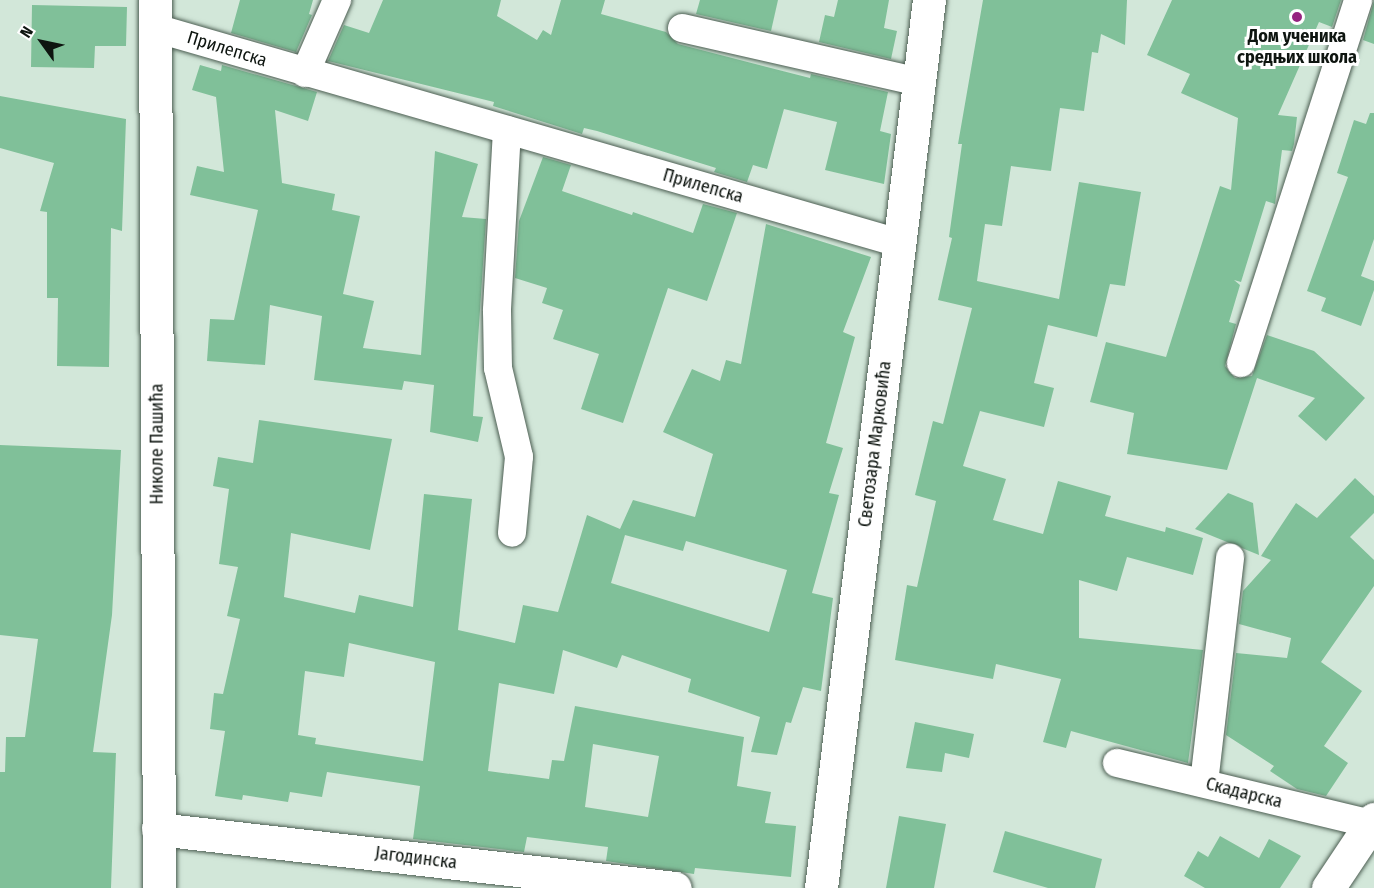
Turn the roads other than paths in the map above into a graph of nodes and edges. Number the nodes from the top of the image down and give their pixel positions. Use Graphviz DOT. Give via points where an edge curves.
graph roads {
  1 [pos="338,0"];
  2 [pos="929,0"];
  3 [pos="1358,0"];
  4 [pos="155,14"];
  5 [pos="682,28"];
  6 [pos="305,73"];
  7 [pos="919,82"];
  8 [pos="507,130"];
  9 [pos="899,243"];
  10 [pos="1241,363"];
  11 [pos="512,533"];
  12 [pos="1230,557"];
  13 [pos="1118,763"];
  14 [pos="1204,783"];
  15 [pos="1372,821"];
  16 [pos="158,829"];
  17 [pos="159,888"];
  18 [pos="675,888"];
  19 [pos="821,888"];
  20 [pos="1328,888"];
  1 -- 6 [label="street"];
  2 -- 7 [label="street, Светозара Марковића"];
  3 -- 10 [label="street"];
  4 -- 6 [label="street, Прилепска"];
  4 -- 16 [label="street, Николе Пашића"];
  5 -- 7 [label="street"];
  6 -- 8 [label="street, Прилепска"];
  7 -- 9 [label="street, Светозара Марковића"];
  8 -- 9 [label="street, Прилепска"];
  8 -- 11 [label="street" via="497,322 498,368 519,457"];
  9 -- 19 [label="street, Светозара Марковића"];
  12 -- 14 [label="street"];
  13 -- 14 [label="street, Скадарска"];
  14 -- 15 [label="street, Скадарска"];
  15 -- 20 [label="street"];
  16 -- 17 [label="street, Николе Пашића"];
  16 -- 18 [label="street, Јагодинска"];
}
